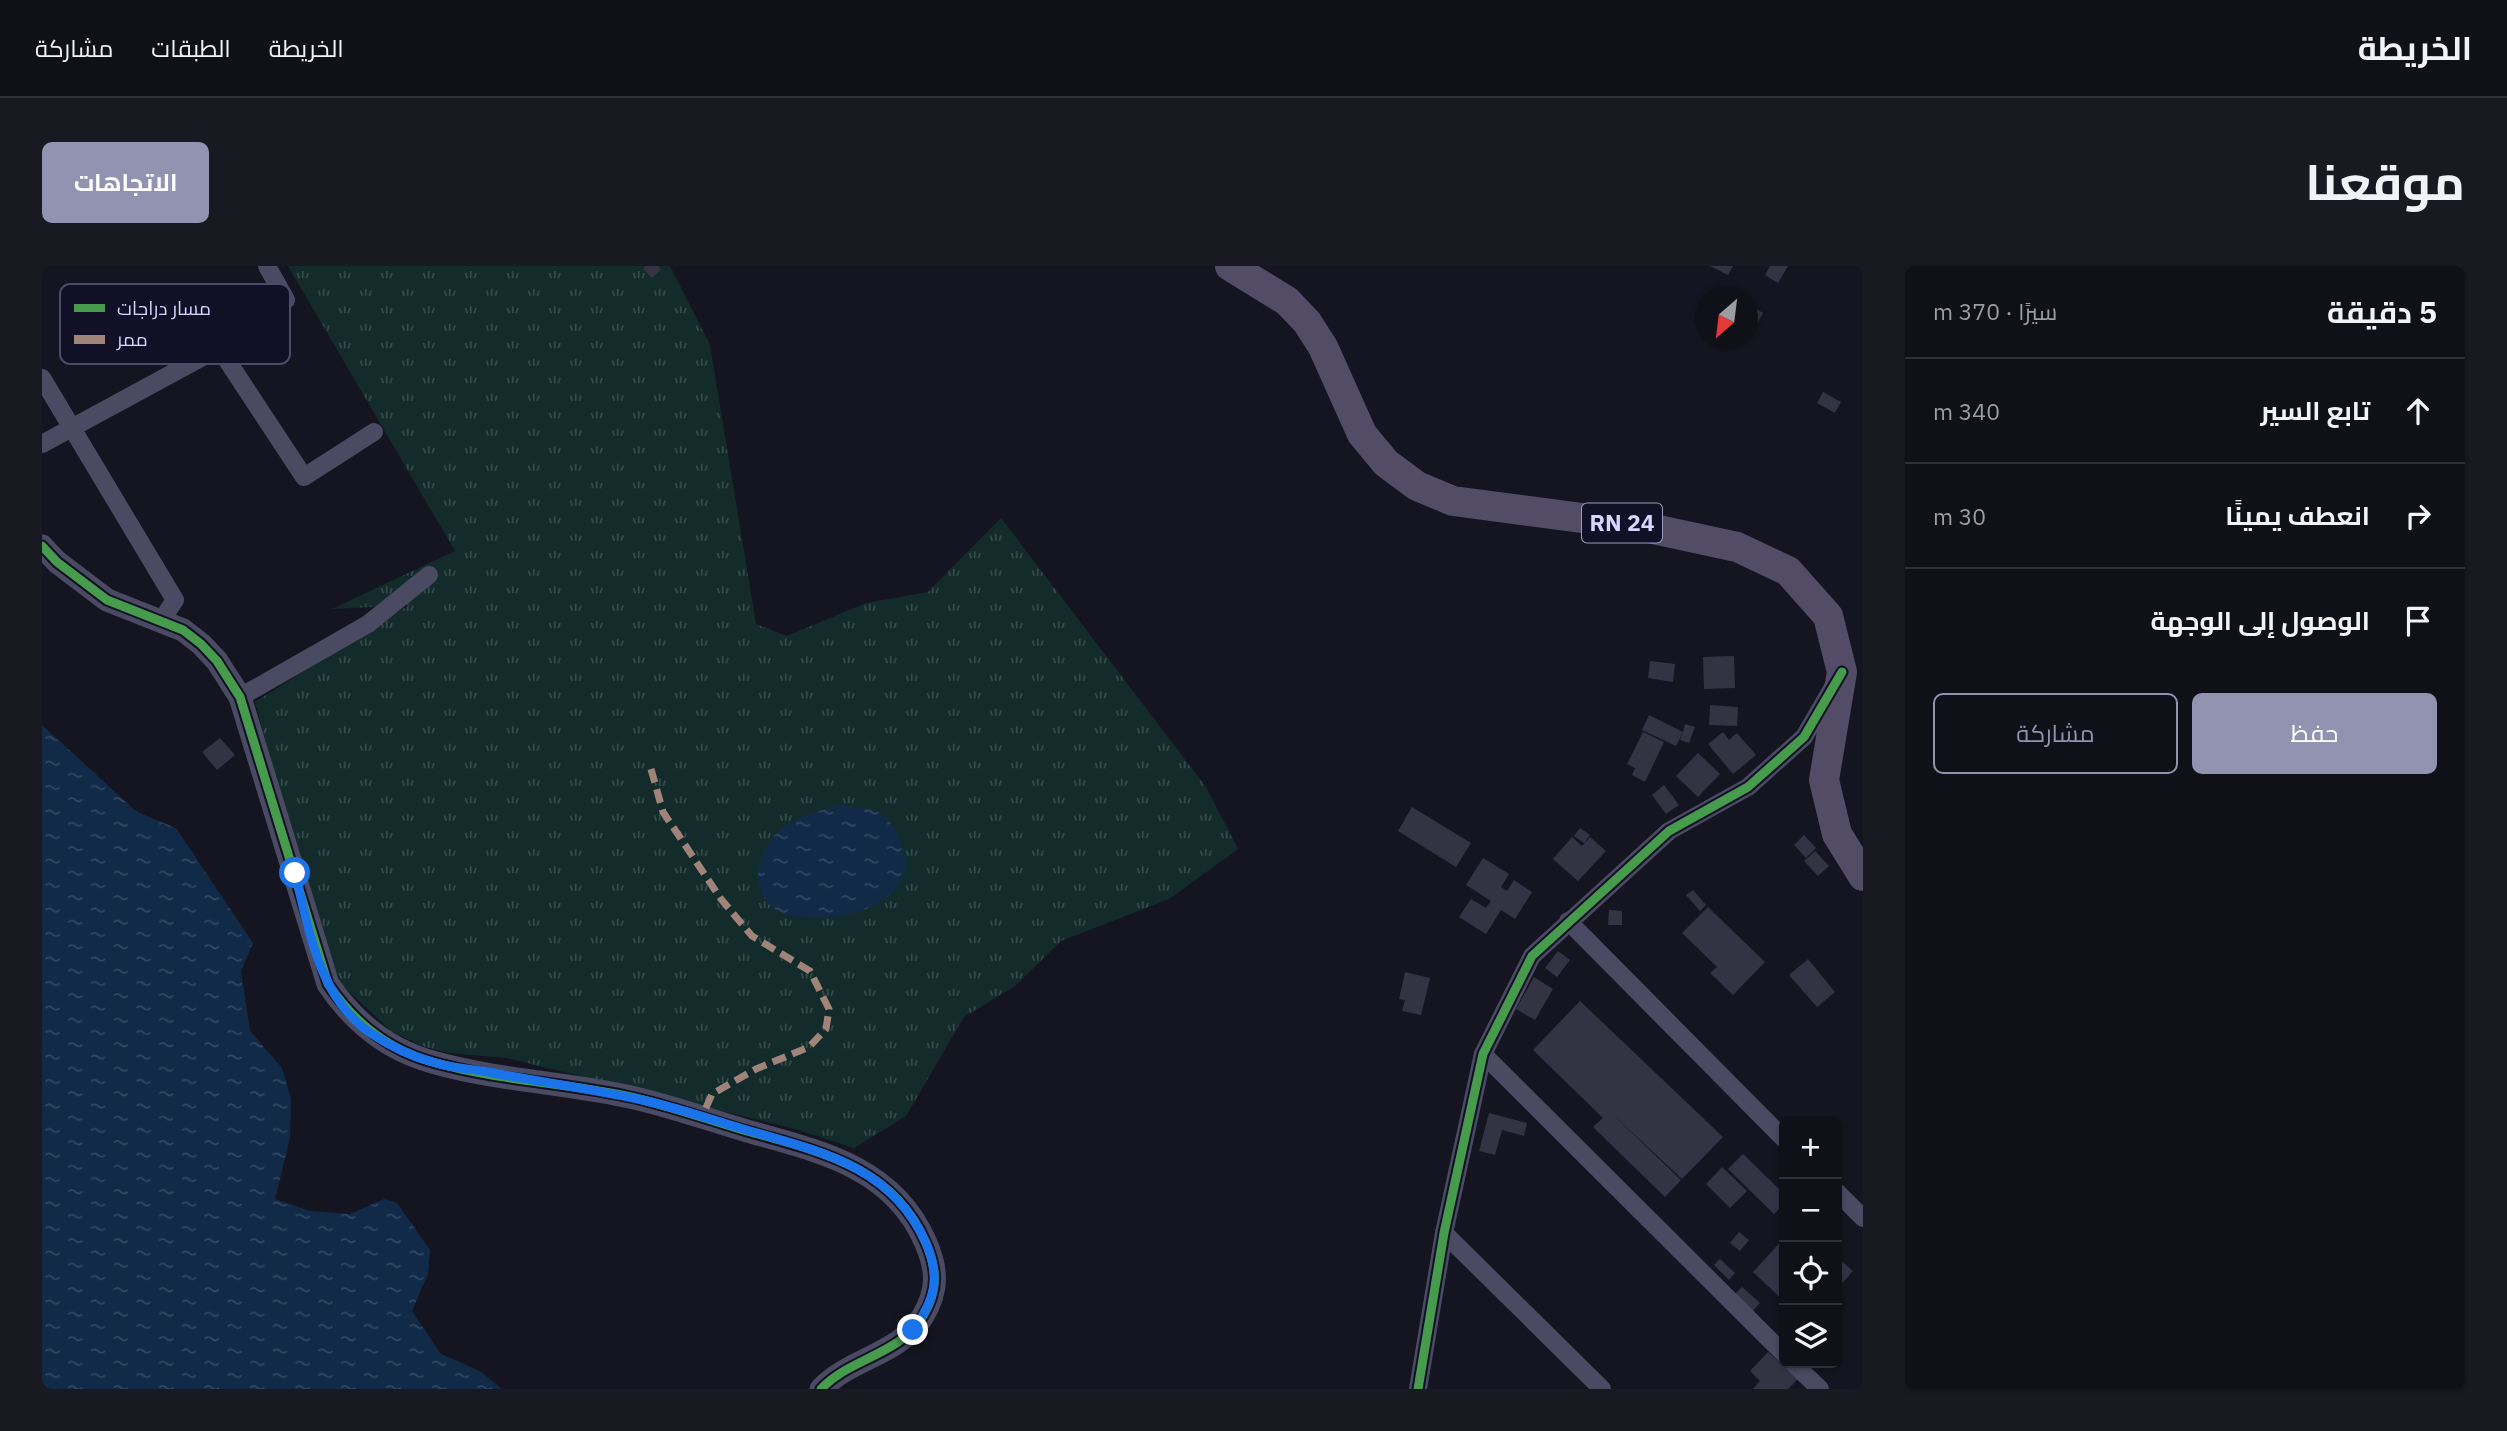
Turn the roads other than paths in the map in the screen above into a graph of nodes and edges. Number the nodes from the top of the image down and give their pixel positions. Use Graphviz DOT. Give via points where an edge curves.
graph roads {
  1 [pos="267,266"];
  2 [pos="1230,266"];
  3 [pos="277,284"];
  4 [pos="189,364"];
  5 [pos="230,364"];
  6 [pos="42,378"];
  7 [pos="72,427"];
  8 [pos="374,432"];
  9 [pos="42,444"];
  10 [pos="42,546"];
  11 [pos="51,568"];
  12 [pos="429,575"];
  13 [pos="162,621"];
  14 [pos="1842,672"];
  15 [pos="240,697"];
  16 [pos="1863,876"];
  17 [pos="1568,921"];
  18 [pos="1483,1054"];
  19 [pos="1779,1134"];
  20 [pos="1842,1197"];
  21 [pos="1863,1218"];
  22 [pos="1444,1233"];
  23 [pos="1779,1349"];
  24 [pos="1798,1368"];
  25 [pos="821,1389"];
  26 [pos="1418,1389"];
  27 [pos="1602,1389"];
  28 [pos="1820,1389"];
  1 -- 3 [label="street"];
  2 -- 14 [label="main road, RN 24" via="1287,301 1307,322 1362,434 1386,463 1417,485 1453,501 1634,525 1737,547 1788,571 1828,615"];
  4 -- 7 [label="street"];
  5 -- 8 [label="street" via="304,477"];
  6 -- 7 [label="street"];
  7 -- 9 [label="street"];
  7 -- 13 [label="street" via="175,600"];
  10 -- 11 [label="street"];
  11 -- 13 [label="street" via="107,600"];
  12 -- 15 [label="street" via="368,624"];
  13 -- 15 [label="street" via="201,644"];
  14 -- 16 [label="main road, RN 24" via="1824,780 1837,834"];
  14 -- 17 [label="street" via="1804,737 1748,787 1669,831"];
  15 -- 25 [label="street" via="317,956 339,1001 367,1031 436,1063 635,1098 834,1156 868,1174 897,1199 920,1229 935,1264 931,1300 899,1342"];
  17 -- 18 [label="street" via="1532,956"];
  17 -- 19 [label="street"];
  18 -- 22 [label="street"];
  18 -- 23 [label="street"];
  20 -- 21 [label="street"];
  22 -- 26 [label="street"];
  22 -- 27 [label="street"];
  24 -- 28 [label="street"];
}
